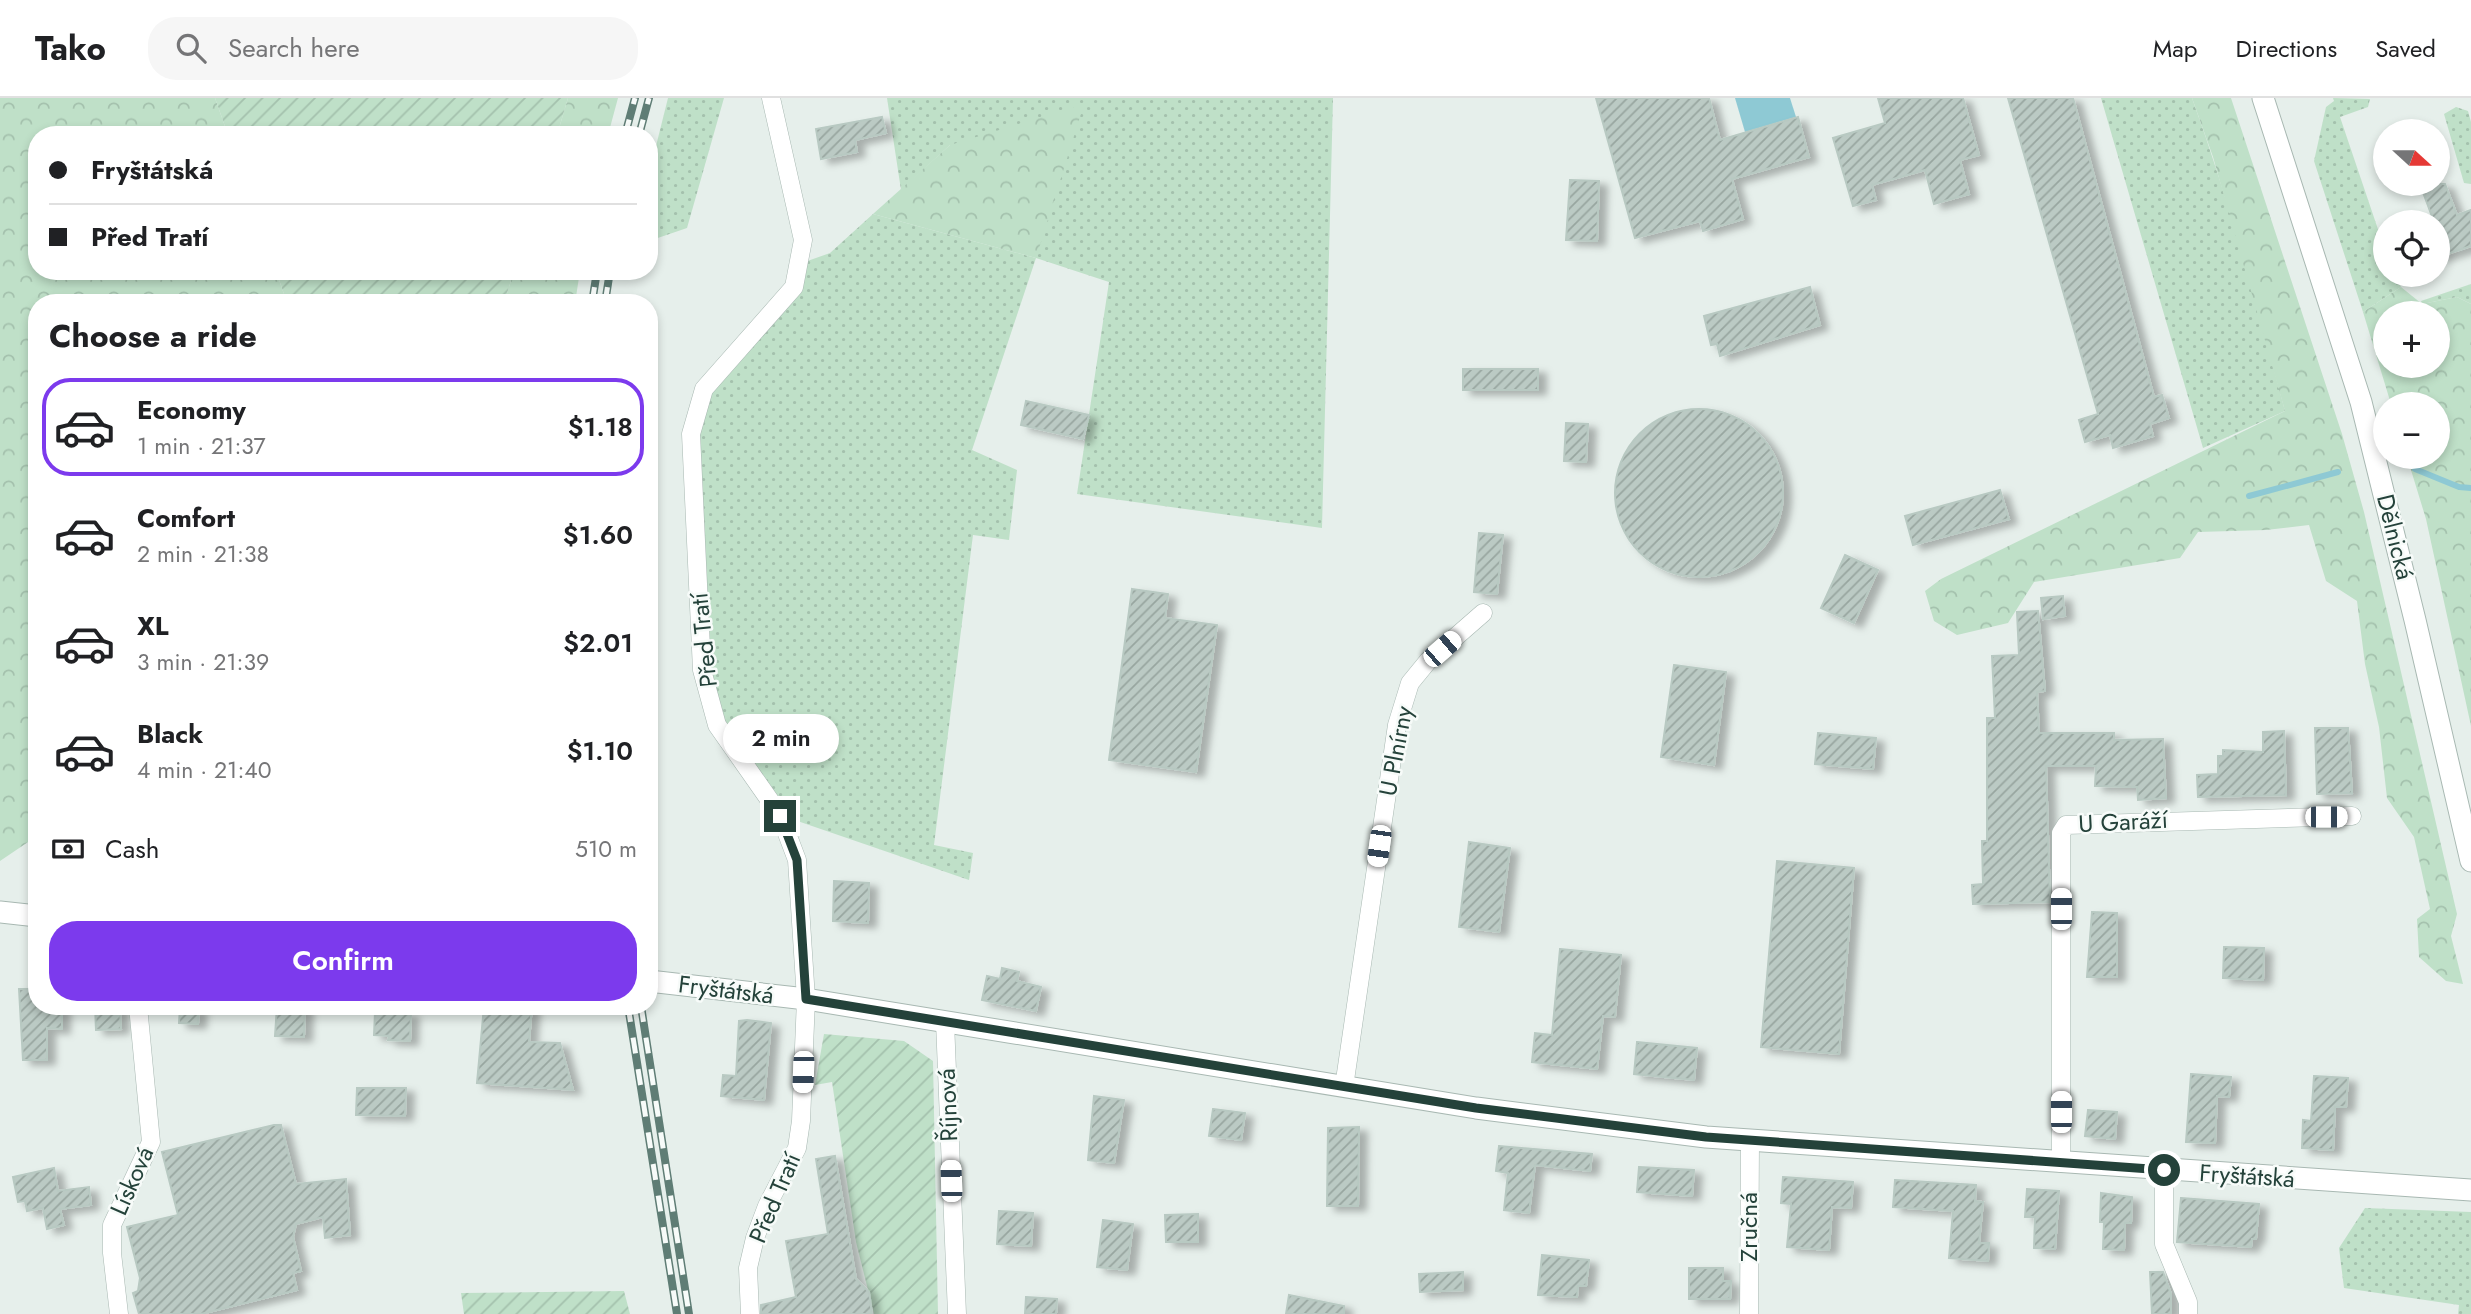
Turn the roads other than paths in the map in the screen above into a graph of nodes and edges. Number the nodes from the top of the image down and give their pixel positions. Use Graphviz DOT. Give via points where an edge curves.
graph roads {
  1 [pos="771,98"];
  2 [pos="2269,100"];
  3 [pos="1483,613"];
  4 [pos="2352,816"];
  5 [pos="2471,861"];
  6 [pos="0,912"];
  7 [pos="28,915"];
  8 [pos="658,982"];
  9 [pos="806,999"];
  10 [pos="139,1015"];
  11 [pos="945,1021"];
  12 [pos="1344,1087"];
  13 [pos="1750,1140"];
  14 [pos="2061,1163"];
  15 [pos="2164,1170"];
  16 [pos="2471,1190"];
  17 [pos="120,1314"];
  18 [pos="750,1314"];
  19 [pos="957,1314"];
  20 [pos="1749,1314"];
  21 [pos="2188,1314"];
  1 -- 9 [label="street, Před Tratí" via="803,240 794,287 704,389 691,434 702,670 718,725 780,816 797,860"];
  2 -- 5 [label="street, Dělnická" via="2361,402"];
  3 -- 12 [label="street, U Plnírny" via="1410,683 1397,725"];
  4 -- 14 [label="street, U Garáží" via="2066,825 2061,832"];
  6 -- 7 [label="street"];
  8 -- 9 [label="street, Fryštátská"];
  9 -- 11 [label="street, Fryštátská"];
  9 -- 18 [label="street, Před Tratí" via="797,1148 755,1238 748,1268"];
  10 -- 17 [label="street, Lísková" via="151,1142 112,1225 111,1253"];
  11 -- 12 [label="street, Fryštátská"];
  11 -- 19 [label="street, Říjnová"];
  12 -- 13 [label="street, Fryštátská" via="1476,1108"];
  13 -- 14 [label="street, Fryštátská"];
  13 -- 20 [label="street, Zručná"];
  14 -- 15 [label="street, Fryštátská"];
  15 -- 16 [label="street, Fryštátská"];
  15 -- 21 [label="street" via="2164,1244 2188,1302"];
}
